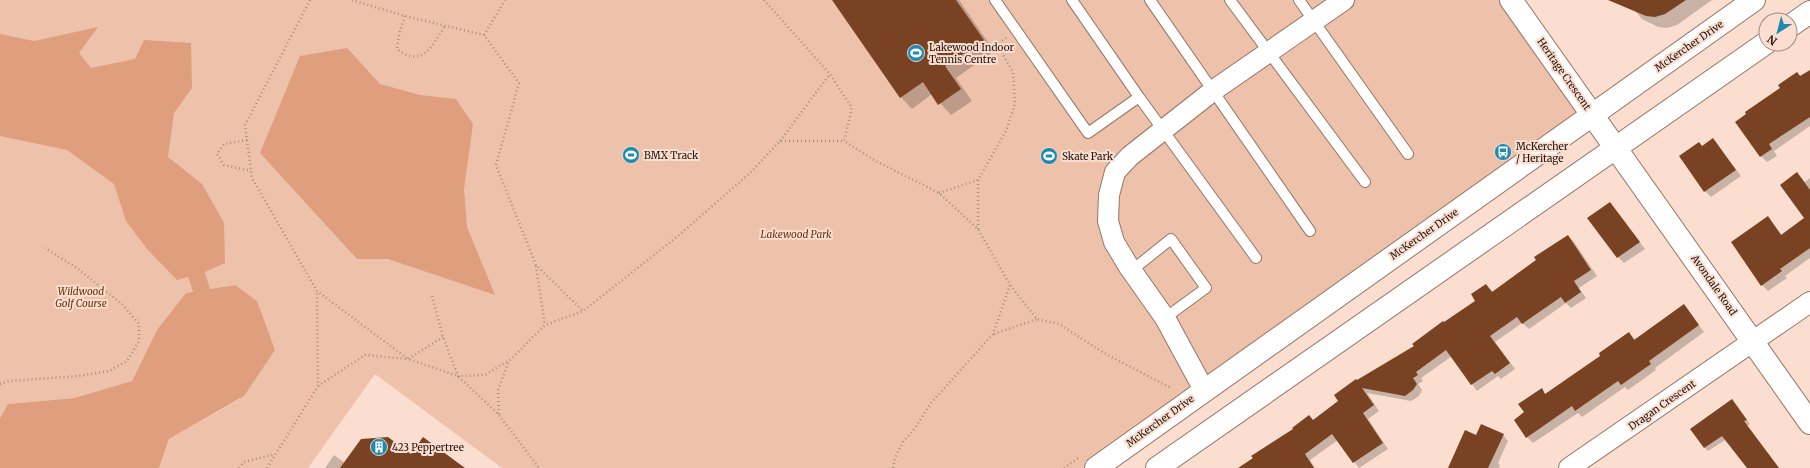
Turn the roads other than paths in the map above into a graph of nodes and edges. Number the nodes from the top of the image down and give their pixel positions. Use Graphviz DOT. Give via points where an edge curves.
graph roads {
  1 [pos="995,0"];
  2 [pos="1072,0"];
  3 [pos="1150,0"];
  4 [pos="1230,0"];
  5 [pos="1299,0"];
  6 [pos="1344,0"];
  7 [pos="1511,0"];
  8 [pos="1754,0"];
  9 [pos="1810,12"];
  10 [pos="1798,20"];
  11 [pos="1313,21"];
  12 [pos="1758,49"];
  13 [pos="1270,52"];
  14 [pos="1214,90"];
  15 [pos="1139,97"];
  16 [pos="1592,115"];
  17 [pos="1163,129"];
  18 [pos="1616,148"];
  19 [pos="1408,154"];
  20 [pos="1365,182"];
  21 [pos="1310,231"];
  22 [pos="1256,258"];
  23 [pos="1131,271"];
  24 [pos="1810,302"];
  25 [pos="1165,318"];
  26 [pos="1754,342"];
  27 [pos="1204,390"];
  28 [pos="1810,424"];
  29 [pos="1096,468"];
  30 [pos="1157,468"];
  31 [pos="1569,468"];
  1 -- 15 [label="lane" via="1088,133"];
  2 -- 15 [label="lane"];
  3 -- 14 [label="lane"];
  4 -- 13 [label="lane"];
  5 -- 11 [label="lane"];
  6 -- 11 [label="street"];
  7 -- 16 [label="main road, Heritage Crescent"];
  8 -- 16 [label="main road, McKercher Drive"];
  9 -- 10 [label="main road"];
  11 -- 13 [label="street"];
  11 -- 19 [label="lane"];
  12 -- 18 [label="main road"];
  13 -- 14 [label="street"];
  13 -- 20 [label="lane"];
  14 -- 17 [label="street"];
  14 -- 21 [label="lane"];
  15 -- 17 [label="lane"];
  16 -- 18 [label="main road, Heritage Crescent"];
  16 -- 27 [label="main road, McKercher Drive"];
  17 -- 22 [label="lane"];
  17 -- 23 [label="street" via="1115,172 1109,195 1108,221 1114,242"];
  18 -- 26 [label="main road, Avondale Road"];
  18 -- 30 [label="main road"];
  23 -- 25 [label="street"];
  23 -- 25 [label="lane" via="1171,239 1206,288"];
  24 -- 26 [label="street, Dragan Crescent"];
  25 -- 27 [label="street"];
  26 -- 28 [label="main road, Avondale Road"];
  26 -- 31 [label="street, Dragan Crescent"];
  27 -- 29 [label="main road, McKercher Drive"];
}
